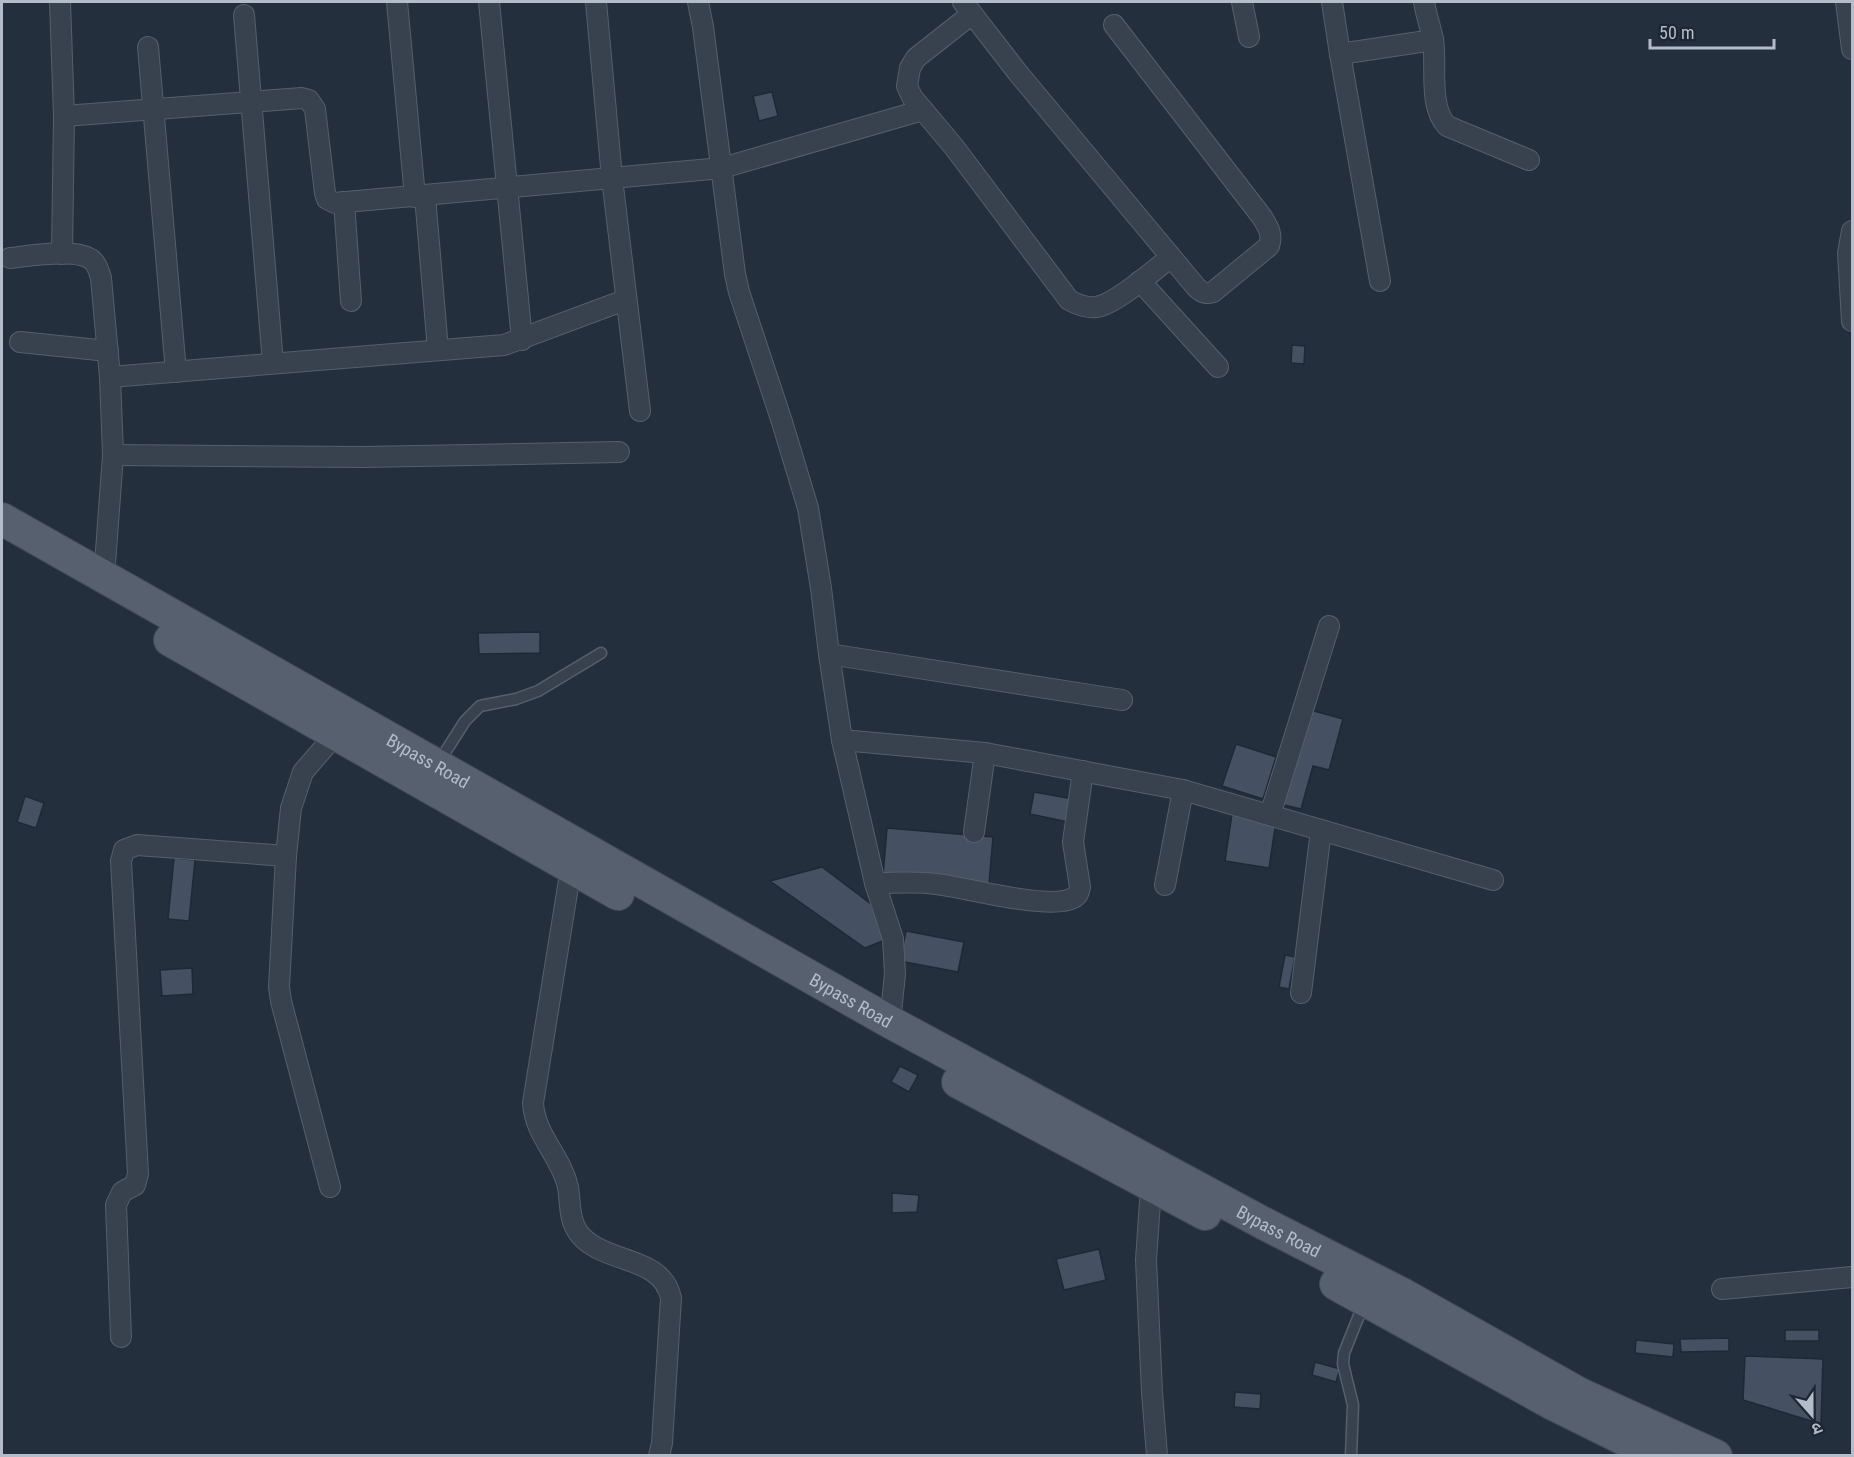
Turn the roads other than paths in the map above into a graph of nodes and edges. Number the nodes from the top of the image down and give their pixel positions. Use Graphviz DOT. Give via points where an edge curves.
graph roads {
  1 [pos="60,2"];
  2 [pos="397,2"];
  3 [pos="489,2"];
  4 [pos="596,2"];
  5 [pos="698,2"];
  6 [pos="1242,2"];
  7 [pos="1332,2"];
  8 [pos="1424,2"];
  9 [pos="1846,2"];
  10 [pos="968,8"];
  11 [pos="244,15"];
  12 [pos="1114,25"];
  13 [pos="1248,37"];
  14 [pos="1433,40"];
  15 [pos="148,47"];
  16 [pos="1852,49"];
  17 [pos="1340,54"];
  18 [pos="253,102"];
  19 [pos="923,110"];
  20 [pos="154,111"];
  21 [pos="64,116"];
  22 [pos="1529,160"];
  23 [pos="722,168"];
  24 [pos="612,178"];
  25 [pos="506,188"];
  26 [pos="420,196"];
  27 [pos="344,202"];
  28 [pos="1852,231"];
  29 [pos="62,254"];
  30 [pos="1171,257"];
  31 [pos="10,258"];
  32 [pos="1140,281"];
  33 [pos="1380,281"];
  34 [pos="625,300"];
  35 [pos="351,301"];
  36 [pos="1852,321"];
  37 [pos="522,340"];
  38 [pos="20,342"];
  39 [pos="438,350"];
  40 [pos="108,351"];
  41 [pos="273,363"];
  42 [pos="1218,367"];
  43 [pos="176,372"];
  44 [pos="110,377"];
  45 [pos="640,411"];
  46 [pos="619,452"];
  47 [pos="113,454"];
  48 [pos="2,519"];
  49 [pos="2,543"];
  50 [pos="104,578"];
  51 [pos="1329,627"];
  52 [pos="601,653"];
  53 [pos="829,654"];
  54 [pos="1122,700"];
  55 [pos="335,735"];
  56 [pos="842,740"];
  57 [pos="985,753"];
  58 [pos="436,766"];
  59 [pos="1083,771"];
  60 [pos="1183,790"];
  61 [pos="1270,815"];
  62 [pos="1322,830"];
  63 [pos="974,832"];
  64 [pos="286,856"];
  65 [pos="571,868"];
  66 [pos="1493,880"];
  67 [pos="875,883"];
  68 [pos="1166,885"];
  69 [pos="1301,993"];
  70 [pos="890,1022"];
  71 [pos="330,1187"];
  72 [pos="1151,1187"];
  73 [pos="1852,1277"];
  74 [pos="1722,1288"];
  75 [pos="1365,1300"];
  76 [pos="121,1337"];
  77 [pos="659,1455"];
  78 [pos="1157,1455"];
  79 [pos="1351,1455"];
  80 [pos="1658,1455"];
  81 [pos="1716,1455"];
  1 -- 21 [label="street"];
  2 -- 26 [label="street"];
  3 -- 25 [label="street"];
  4 -- 24 [label="street"];
  5 -- 23 [label="street"];
  6 -- 13 [label="street"];
  7 -- 17 [label="street"];
  8 -- 14 [label="street"];
  9 -- 16 [label="street"];
  10 -- 19 [label="street" via="910,68 907,86"];
  10 -- 30 [label="street"];
  11 -- 18 [label="street"];
  12 -- 30 [label="street" via="1262,217 1271,234 1269,246 1207,294 1196,287"];
  14 -- 17 [label="street"];
  14 -- 22 [label="street" via="1440,118 1447,126"];
  15 -- 20 [label="street"];
  17 -- 33 [label="street"];
  18 -- 20 [label="street"];
  18 -- 27 [label="street" via="309,100 315,109 327,199"];
  18 -- 41 [label="street"];
  19 -- 23 [label="street"];
  19 -- 32 [label="street" via="1069,300 1079,306 1109,304"];
  20 -- 21 [label="street"];
  20 -- 43 [label="street"];
  21 -- 29 [label="street"];
  23 -- 24 [label="street"];
  23 -- 53 [label="street" via="739,292 808,508"];
  24 -- 25 [label="street"];
  24 -- 34 [label="street"];
  25 -- 26 [label="street"];
  25 -- 37 [label="street"];
  26 -- 27 [label="street"];
  26 -- 39 [label="street"];
  27 -- 35 [label="street"];
  28 -- 36 [label="street" via="1848,253"];
  29 -- 31 [label="street"];
  29 -- 40 [label="street" via="87,257 97,267"];
  30 -- 32 [label="street"];
  32 -- 42 [label="street"];
  34 -- 37 [label="street"];
  34 -- 45 [label="street"];
  37 -- 39 [label="street"];
  38 -- 40 [label="street"];
  39 -- 41 [label="street"];
  40 -- 44 [label="street"];
  41 -- 43 [label="street"];
  43 -- 44 [label="street"];
  44 -- 47 [label="street"];
  46 -- 47 [label="street" via="363,457"];
  47 -- 50 [label="street"];
  48 -- 50 [label="main road, Bypass Road"];
  49 -- 55 [label="main road, Bypass Road"];
  50 -- 58 [label="main road, Bypass Road"];
  51 -- 61 [label="street"];
  52 -- 58 [label="lane" via="538,691 480,706 465,721"];
  53 -- 54 [label="street"];
  53 -- 56 [label="street"];
  55 -- 64 [label="street" via="303,772 297,786"];
  55 -- 65 [label="main road, Bypass Road"];
  56 -- 57 [label="street"];
  56 -- 67 [label="street"];
  57 -- 59 [label="street"];
  57 -- 63 [label="street"];
  58 -- 70 [label="main road, Bypass Road"];
  59 -- 60 [label="street"];
  59 -- 67 [label="street" via="1073,842 1080,887 1074,898 1039,902 932,883"];
  60 -- 61 [label="street"];
  60 -- 68 [label="street"];
  61 -- 62 [label="street"];
  62 -- 66 [label="street"];
  62 -- 69 [label="street"];
  64 -- 71 [label="street" via="280,1001"];
  64 -- 76 [label="street" via="136,845 122,854 138,1174 135,1185 122,1192 116,1204"];
  65 -- 72 [label="main road, Bypass Road"];
  65 -- 77 [label="street" via="533,1102 534,1117 564,1175 569,1213 583,1238 607,1253 652,1270 669,1286"];
  67 -- 70 [label="street" via="893,939 895,974"];
  70 -- 81 [label="main road, Bypass Road" via="1404,1295 1580,1394"];
  72 -- 75 [label="main road, Bypass Road"];
  72 -- 78 [label="street" via="1146,1260"];
  73 -- 74 [label="street"];
  75 -- 79 [label="lane" via="1343,1364 1354,1416"];
  75 -- 80 [label="main road, Bypass Road" via="1553,1404"];
}
